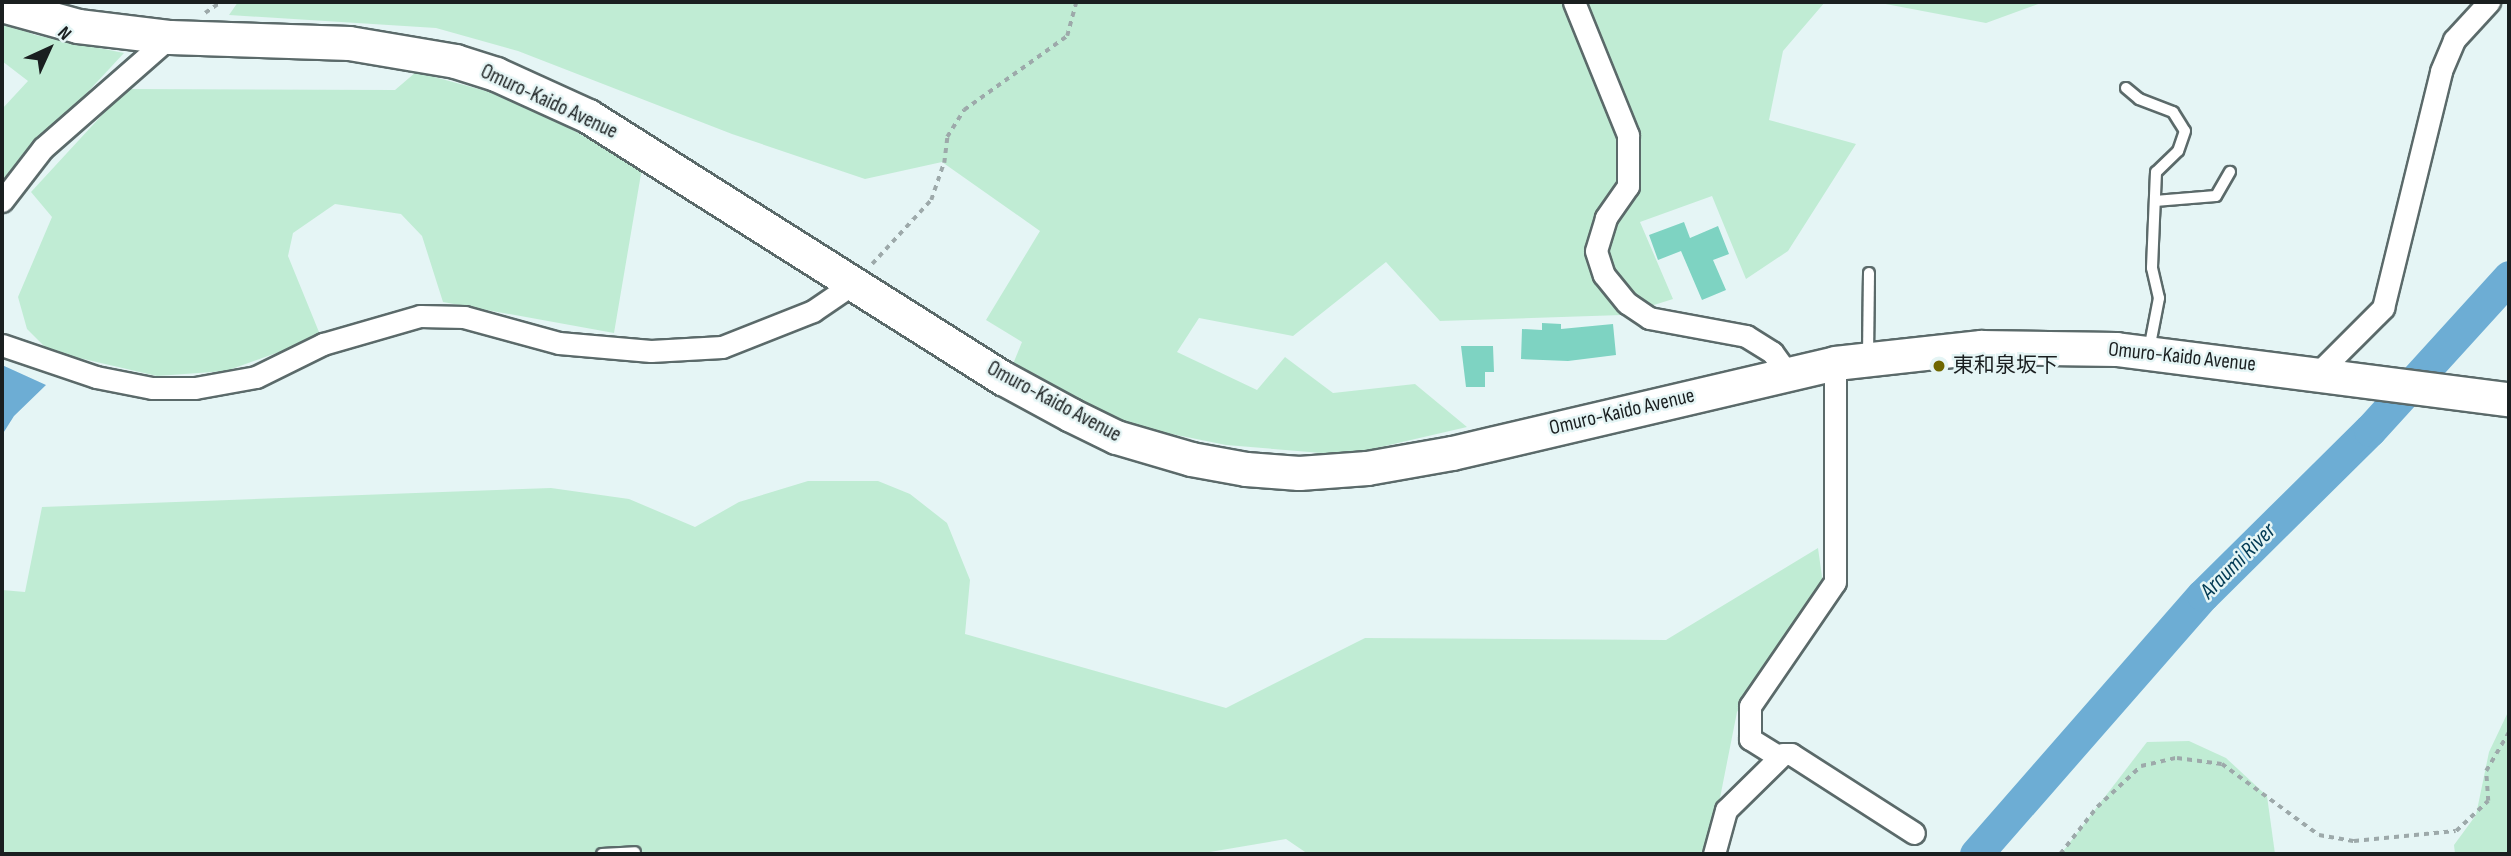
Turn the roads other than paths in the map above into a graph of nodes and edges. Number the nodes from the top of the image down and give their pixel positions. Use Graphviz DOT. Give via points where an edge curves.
graph roads {
  1 [pos="1574,2"];
  2 [pos="2489,2"];
  3 [pos="2,5"];
  4 [pos="170,37"];
  5 [pos="2126,88"];
  6 [pos="2230,172"];
  7 [pos="2,201"];
  8 [pos="2155,201"];
  9 [pos="1869,273"];
  10 [pos="854,283"];
  11 [pos="2,345"];
  12 [pos="2148,353"];
  13 [pos="1868,358"];
  14 [pos="1835,363"];
  15 [pos="2319,372"];
  16 [pos="1788,374"];
  17 [pos="2499,398"];
  18 [pos="1776,755"];
  19 [pos="1914,833"];
  20 [pos="635,852"];
  21 [pos="602,854"];
  22 [pos="1714,854"];
  1 -- 16 [label="street" via="1628,135 1628,187 1606,218 1596,251 1604,275 1627,303 1649,318 1746,337 1772,352"];
  2 -- 15 [label="street" via="2454,40 2441,71 2383,308"];
  3 -- 4 [label="main road, Omuro-Kaido Avenue" via="78,26"];
  4 -- 7 [label="street" via="43,148"];
  4 -- 10 [label="main road, Omuro-Kaido Avenue" via="349,43 455,61 496,74 588,116"];
  5 -- 8 [label="lane" via="2139,99 2173,112 2185,131 2178,151 2156,172"];
  6 -- 8 [label="lane" via="2217,196"];
  8 -- 12 [label="lane" via="2152,268 2159,298"];
  9 -- 13 [label="lane"];
  10 -- 11 [label="street" via="813,311 722,347 651,351 559,343 464,317 420,316 323,344 256,377 195,388 152,388 96,377"];
  10 -- 16 [label="main road, Omuro-Kaido Avenue" via="1003,378 1116,437 1246,469 1300,473 1397,463"];
  12 -- 13 [label="main road, Omuro-Kaido Avenue" via="2028,346"];
  12 -- 15 [label="main road, Omuro-Kaido Avenue"];
  13 -- 14 [label="main road, Omuro-Kaido Avenue"];
  14 -- 16 [label="main road, Omuro-Kaido Avenue"];
  14 -- 18 [label="street" via="1835,582 1750,706 1749,739"];
  15 -- 17 [label="main road, Omuro-Kaido Avenue"];
  18 -- 19 [label="street" via="1791,754"];
  18 -- 22 [label="street" via="1726,810"];
  20 -- 21 [label="lane"];
}
